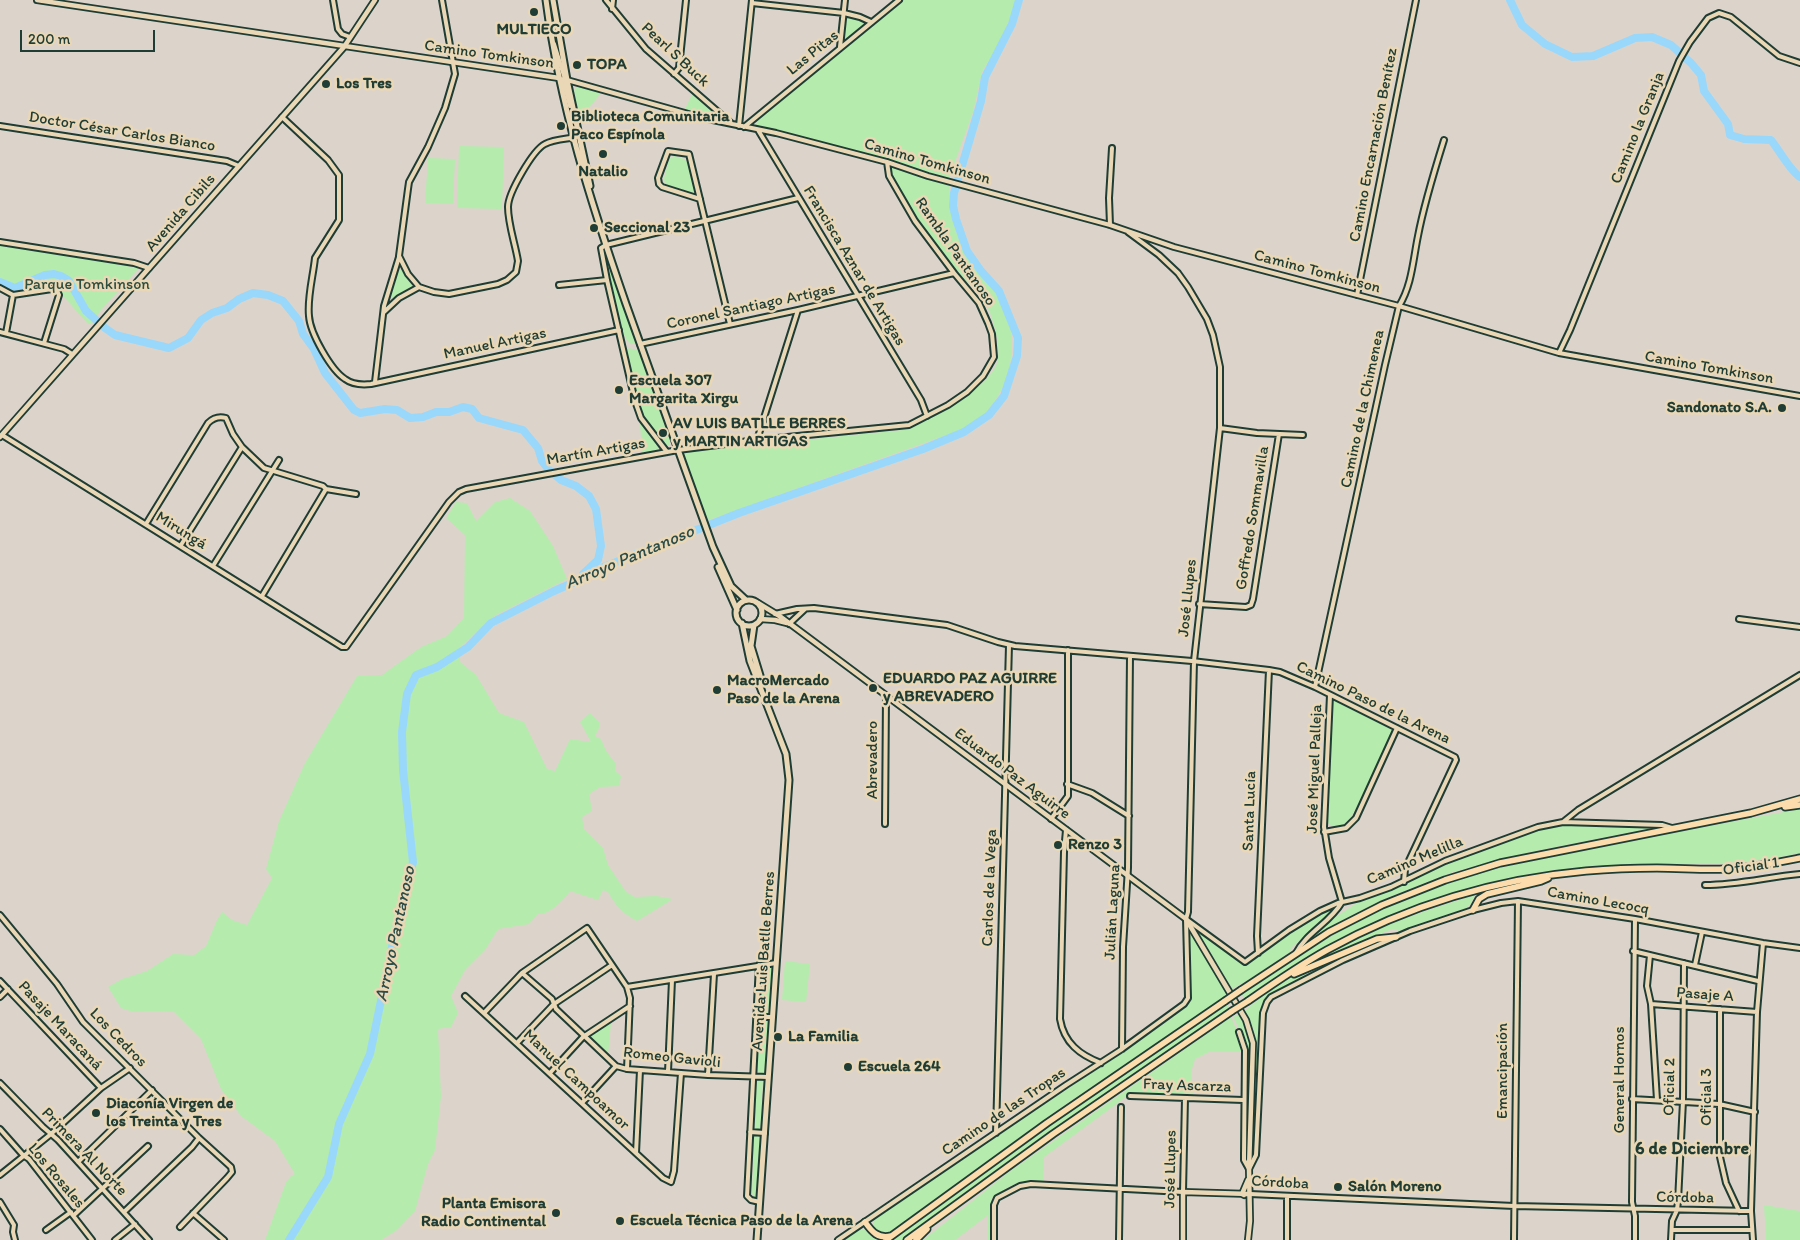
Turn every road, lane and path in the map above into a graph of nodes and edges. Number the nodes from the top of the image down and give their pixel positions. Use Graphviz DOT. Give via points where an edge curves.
graph roads {
  1 [pos="37,0"];
  2 [pos="333,0"];
  3 [pos="375,0"];
  4 [pos="442,0"];
  5 [pos="546,0"];
  6 [pos="553,0"];
  7 [pos="606,0"];
  8 [pos="613,0"];
  9 [pos="686,0"];
  10 [pos="845,0"];
  11 [pos="898,0"];
  12 [pos="1416,0"];
  13 [pos="752,2"];
  14 [pos="612,9"];
  15 [pos="844,13"];
  16 [pos="871,22"];
  17 [pos="350,36"];
  18 [pos="344,46"];
  19 [pos="840,48"];
  20 [pos="454,63"];
  21 [pos="1800,63"];
  22 [pos="674,74"];
  23 [pos="564,79"];
  24 [pos="282,117"];
  25 [pos="732,124"];
  26 [pos="0,126"];
  27 [pos="742,126"];
  28 [pos="758,130"];
  29 [pos="576,137"];
  30 [pos="1444,140"];
  31 [pos="1112,148"];
  32 [pos="887,162"];
  33 [pos="239,166"];
  34 [pos="798,198"];
  35 [pos="700,199"];
  36 [pos="705,221"];
  37 [pos="1110,225"];
  38 [pos="1124,229"];
  39 [pos="0,242"];
  40 [pos="606,245"];
  41 [pos="400,256"];
  42 [pos="149,268"];
  43 [pos="954,273"];
  44 [pos="607,280"];
  45 [pos="559,285"];
  46 [pos="419,286"];
  47 [pos="0,288"];
  48 [pos="13,295"];
  49 [pos="857,296"];
  50 [pos="1357,296"];
  51 [pos="1399,306"];
  52 [pos="798,310"];
  53 [pos="384,312"];
  54 [pos="730,324"];
  55 [pos="619,330"];
  56 [pos="0,332"];
  57 [pos="6,333"];
  58 [pos="44,343"];
  59 [pos="640,344"];
  60 [pos="1559,353"];
  61 [pos="72,354"];
  62 [pos="375,382"];
  63 [pos="1800,396"];
  64 [pos="927,416"];
  65 [pos="1220,428"];
  66 [pos="1279,434"];
  67 [pos="1303,435"];
  68 [pos="1,436"];
  69 [pos="757,440"];
  70 [pos="242,447"];
  71 [pos="678,450"];
  72 [pos="668,452"];
  73 [pos="279,460"];
  74 [pos="272,470"];
  75 [pos="326,489"];
  76 [pos="356,494"];
  77 [pos="146,524"];
  78 [pos="181,545"];
  79 [pos="713,548"];
  80 [pos="213,566"];
  81 [pos="262,596"];
  82 [pos="746,600"];
  83 [pos="758,603"];
  84 [pos="1199,604"];
  85 [pos="805,609"];
  86 [pos="737,610"];
  87 [pos="775,614"];
  88 [pos="760,619"];
  89 [pos="1739,620"];
  90 [pos="742,623"];
  91 [pos="754,624"];
  92 [pos="789,624"];
  93 [pos="1800,627"];
  94 [pos="1008,645"];
  95 [pos="346,646"];
  96 [pos="1068,650"];
  97 [pos="1130,656"];
  98 [pos="1194,661"];
  99 [pos="1269,670"];
  100 [pos="1800,675"];
  101 [pos="1315,687"];
  102 [pos="762,688"];
  103 [pos="1330,695"];
  104 [pos="886,696"];
  105 [pos="1397,728"];
  106 [pos="1067,784"];
  107 [pos="1005,786"];
  108 [pos="1800,799"];
  109 [pos="1800,805"];
  110 [pos="1757,812"];
  111 [pos="1129,816"];
  112 [pos="1051,819"];
  113 [pos="1564,822"];
  114 [pos="885,824"];
  115 [pos="1674,829"];
  116 [pos="1066,830"];
  117 [pos="1324,832"];
  118 [pos="1800,858"];
  119 [pos="1800,874"];
  120 [pos="1127,876"];
  121 [pos="1552,876"];
  122 [pos="1404,882"];
  123 [pos="1705,885"];
  124 [pos="1478,900"];
  125 [pos="1518,901"];
  126 [pos="1342,902"];
  127 [pos="1484,908"];
  128 [pos="1473,910"];
  129 [pos="0,915"];
  130 [pos="1186,919"];
  131 [pos="1635,920"];
  132 [pos="1702,932"];
  133 [pos="1396,937"];
  134 [pos="1763,943"];
  135 [pos="1800,948"];
  136 [pos="1633,951"];
  137 [pos="1258,953"];
  138 [pos="1296,953"];
  139 [pos="1650,954"];
  140 [pos="776,963"];
  141 [pos="1684,963"];
  142 [pos="612,965"];
  143 [pos="759,965"];
  144 [pos="1695,966"];
  145 [pos="522,973"];
  146 [pos="714,974"];
  147 [pos="1282,977"];
  148 [pos="672,980"];
  149 [pos="0,981"];
  150 [pos="1758,981"];
  151 [pos="627,987"];
  152 [pos="8,990"];
  153 [pos="465,996"];
  154 [pos="0,998"];
  155 [pos="554,1004"];
  156 [pos="1184,1004"];
  157 [pos="1651,1004"];
  158 [pos="630,1006"];
  159 [pos="1683,1006"];
  160 [pos="1720,1009"];
  161 [pos="1757,1012"];
  162 [pos="484,1013"];
  163 [pos="756,1017"];
  164 [pos="772,1017"];
  165 [pos="1239,1032"];
  166 [pos="583,1036"];
  167 [pos="517,1043"];
  168 [pos="1122,1049"];
  169 [pos="1101,1063"];
  170 [pos="616,1066"];
  171 [pos="130,1068"];
  172 [pos="627,1069"];
  173 [pos="640,1070"];
  174 [pos="668,1072"];
  175 [pos="550,1073"];
  176 [pos="681,1073"];
  177 [pos="708,1075"];
  178 [pos="753,1077"];
  179 [pos="768,1077"];
  180 [pos="0,1083"];
  181 [pos="101,1088"];
  182 [pos="152,1090"];
  183 [pos="1130,1096"];
  184 [pos="1184,1098"];
  185 [pos="1632,1099"];
  186 [pos="1243,1100"];
  187 [pos="1657,1100"];
  188 [pos="1683,1101"];
  189 [pos="582,1102"];
  190 [pos="1719,1104"];
  191 [pos="1121,1107"];
  192 [pos="1755,1112"];
  193 [pos="0,1129"];
  194 [pos="750,1132"];
  195 [pos="765,1133"];
  196 [pos="996,1133"];
  197 [pos="51,1134"];
  198 [pos="199,1138"];
  199 [pos="148,1146"];
  200 [pos="636,1153"];
  201 [pos="23,1155"];
  202 [pos="78,1162"];
  203 [pos="1249,1169"];
  204 [pos="0,1174"];
  205 [pos="1249,1176"];
  206 [pos="102,1188"];
  207 [pos="1119,1189"];
  208 [pos="1183,1192"];
  209 [pos="1242,1194"];
  210 [pos="1250,1194"];
  211 [pos="1287,1196"];
  212 [pos="0,1202"];
  213 [pos="760,1202"];
  214 [pos="1514,1206"];
  215 [pos="1634,1210"];
  216 [pos="1677,1210"];
  217 [pos="1739,1211"];
  218 [pos="1752,1211"];
  219 [pos="124,1212"];
  220 [pos="72,1213"];
  221 [pos="193,1213"];
  222 [pos="944,1213"];
  223 [pos="865,1222"];
  224 [pos="135,1224"];
  225 [pos="1248,1225"];
  226 [pos="180,1227"];
  227 [pos="46,1230"];
  228 [pos="1672,1230"];
  229 [pos="1752,1230"];
  230 [pos="893,1235"];
  231 [pos="15,1240"];
  232 [pos="92,1240"];
  233 [pos="115,1240"];
  234 [pos="149,1240"];
  235 [pos="224,1240"];
  236 [pos="757,1240"];
  237 [pos="838,1240"];
  238 [pos="886,1240"];
  239 [pos="907,1240"];
  240 [pos="916,1240"];
  241 [pos="994,1240"];
  242 [pos="1119,1240"];
  243 [pos="1183,1240"];
  244 [pos="1248,1240"];
  245 [pos="1287,1240"];
  246 [pos="1514,1240"];
  247 [pos="1635,1240"];
  248 [pos="1672,1240"];
  249 [pos="1753,1240"];
  1 -- 18 [label="street, Camino Tomkinson"];
  2 -- 17 [label="street" via="338,29"];
  3 -- 17 [label="street, Avenida Cibils"];
  4 -- 20 [label="street"];
  5 -- 23 [label="main road" via="553,42"];
  6 -- 23 [label="main road"];
  7 -- 14 [label="street, Pearl S Buck"];
  8 -- 14 [label="street"];
  9 -- 22 [label="street" via="679,68"];
  10 -- 15 [label="street"];
  11 -- 16 [label="street, Las Pitas"];
  12 -- 50 [label="street, Camino Encarnación Benítez"];
  13 -- 15 [label="street"];
  13 -- 27 [label="street"];
  14 -- 22 [label="street, Pearl S Buck" via="646,49"];
  15 -- 16 [label="street"];
  15 -- 19 [label="street"];
  16 -- 19 [label="street, Las Pitas"];
  17 -- 18 [label="street, Avenida Cibils"];
  18 -- 20 [label="street, Camino Tomkinson"];
  18 -- 24 [label="street, Avenida Cibils"];
  19 -- 27 [label="street, Las Pitas"];
  20 -- 23 [label="street, Camino Tomkinson"];
  20 -- 41 [label="street" via="455,74 445,108 409,182"];
  21 -- 60 [label="street, Camino la Granja" via="1779,56 1731,17 1716,13 1708,18 1685,49"];
  22 -- 25 [label="street, Pearl S Buck"];
  23 -- 25 [label="street, Camino Tomkinson"];
  23 -- 29 [label="main road"];
  23 -- 29 [label="main road"];
  24 -- 33 [label="street, Avenida Cibils"];
  24 -- 62 [label="street, Manuel Artigas" via="334,166 339,175 340,216 315,258 309,315 313,332 335,370 345,380 355,384"];
  25 -- 27 [label="street, Camino Tomkinson"];
  26 -- 33 [label="street, Doctor César Carlos Bianco" via="227,161"];
  27 -- 28 [label="street, Camino Tomkinson"];
  28 -- 32 [label="street, Camino Tomkinson"];
  28 -- 34 [label="street, Francisca Aznar de Artigas"];
  29 -- 40 [label="main road"];
  29 -- 46 [label="street" via="543,145 511,192 508,208 518,261 512,276 498,284 449,294"];
  30 -- 51 [label="street, Camino de la Chimenea" via="1429,188 1410,278"];
  31 -- 37 [label="street"];
  32 -- 37 [label="street, Camino Tomkinson"];
  32 -- 43 [label="street, Rambla Pantanoso" via="890,176 915,221"];
  33 -- 42 [label="street, Avenida Cibils"];
  34 -- 36 [label="street"];
  34 -- 49 [label="street, Francisca Aznar de Artigas"];
  35 -- 35 [label="street" via="659,184 658,178 668,151 689,154"];
  35 -- 36 [label="street"];
  36 -- 40 [label="street"];
  36 -- 54 [label="street"];
  37 -- 38 [label="street, Camino Tomkinson"];
  38 -- 50 [label="street, Camino Tomkinson" via="1174,247"];
  38 -- 65 [label="street, José Llupes" via="1178,273 1207,319 1220,367"];
  39 -- 42 [label="street"];
  40 -- 44 [label="street" via="601,252"];
  40 -- 59 [label="main road"];
  41 -- 46 [label="street" via="408,274"];
  41 -- 53 [label="street"];
  42 -- 61 [label="street, Avenida Cibils"];
  43 -- 49 [label="street, Coronel Santiago Artigas"];
  43 -- 64 [label="street, Rambla Pantanoso" via="983,311 992,334 994,357 973,387"];
  44 -- 45 [label="street"];
  44 -- 55 [label="street"];
  46 -- 53 [label="street"];
  47 -- 48 [label="street"];
  48 -- 57 [label="street"];
  48 -- 58 [label="street" via="57,291 59,295"];
  49 -- 52 [label="street, Coronel Santiago Artigas"];
  49 -- 64 [label="street, Francisca Aznar de Artigas" via="921,400"];
  50 -- 51 [label="street, Camino Tomkinson"];
  51 -- 60 [label="street, Camino Tomkinson"];
  51 -- 101 [label="street, Camino de la Chimenea"];
  52 -- 54 [label="street, Coronel Santiago Artigas"];
  52 -- 69 [label="street"];
  53 -- 62 [label="street"];
  54 -- 59 [label="street, Coronel Santiago Artigas"];
  55 -- 62 [label="street, Manuel Artigas"];
  55 -- 72 [label="street" via="638,409 648,428"];
  56 -- 57 [label="street"];
  57 -- 58 [label="street"];
  58 -- 61 [label="street"];
  59 -- 71 [label="main road"];
  60 -- 63 [label="street, Camino Tomkinson"];
  61 -- 68 [label="street, Avenida Cibils"];
  64 -- 69 [label="street, Martín Artigas" via="909,425 895,427"];
  65 -- 66 [label="street"];
  65 -- 84 [label="street, José Llupes"];
  66 -- 67 [label="street"];
  66 -- 84 [label="street, Goffredo Sommavilla" via="1251,604 1246,607"];
  68 -- 77 [label="street, Mirungá"];
  69 -- 71 [label="street, Martín Artigas"];
  70 -- 74 [label="street" via="264,468"];
  70 -- 77 [label="street" via="226,418 212,419"];
  70 -- 78 [label="street"];
  71 -- 72 [label="street, Martín Artigas"];
  71 -- 79 [label="main road"];
  72 -- 95 [label="street, Martín Artigas" via="473,487 455,495"];
  73 -- 74 [label="street"];
  74 -- 75 [label="street"];
  74 -- 80 [label="street"];
  75 -- 76 [label="street"];
  75 -- 81 [label="street"];
  77 -- 78 [label="street, Mirungá"];
  78 -- 80 [label="street, Mirungá"];
  79 -- 82 [label="main road" via="731,586"];
  79 -- 86 [label="main road" via="722,579"];
  80 -- 81 [label="street, Mirungá"];
  81 -- 95 [label="street, Mirungá" via="342,647"];
  82 -- 83 [label="main road"];
  82 -- 86 [label="main road"];
  83 -- 87 [label="street"];
  83 -- 88 [label="main road" via="762,613"];
  84 -- 98 [label="street, José Llupes"];
  85 -- 87 [label="street, Camino Paso de la Arena"];
  85 -- 92 [label="street"];
  85 -- 94 [label="street, Camino Paso de la Arena" via="947,625"];
  86 -- 90 [label="main road"];
  87 -- 92 [label="street"];
  88 -- 91 [label="main road"];
  88 -- 92 [label="street"];
  89 -- 93 [label="street"];
  90 -- 91 [label="main road"];
  90 -- 102 [label="main road, Avenida Luis Batlle Berres" via="750,661"];
  91 -- 102 [label="main road, Avenida Luis Batlle Berres" via="751,646"];
  92 -- 104 [label="street, Eduardo Paz Aguirre"];
  94 -- 96 [label="street, Camino Paso de la Arena"];
  94 -- 107 [label="street, Carlos de la Vega"];
  96 -- 97 [label="street, Camino Paso de la Arena"];
  96 -- 106 [label="street"];
  97 -- 98 [label="street, Camino Paso de la Arena"];
  97 -- 111 [label="street, Julián Laguna"];
  98 -- 99 [label="street, Camino Paso de la Arena"];
  98 -- 130 [label="street, José Llupes"];
  99 -- 101 [label="street, Camino Paso de la Arena"];
  99 -- 137 [label="street, Santa Lucía"];
  100 -- 113 [label="street, Camino Melilla" via="1578,810"];
  101 -- 103 [label="street, Camino Paso de la Arena"];
  102 -- 140 [label="main road, Avenida Luis Batlle Berres" via="786,754 789,780"];
  103 -- 105 [label="street, Camino Paso de la Arena"];
  103 -- 117 [label="street, José Miguel Palleja"];
  104 -- 107 [label="street, Eduardo Paz Aguirre"];
  104 -- 114 [label="street, Abrevadero"];
  105 -- 117 [label="street" via="1356,818 1346,828"];
  105 -- 122 [label="street, Camino Paso de la Arena" via="1455,757 1456,762 1405,869"];
  106 -- 111 [label="street" via="1092,792"];
  106 -- 112 [label="street" via="1067,797"];
  107 -- 112 [label="street, Eduardo Paz Aguirre"];
  107 -- 196 [label="street, Carlos de la Vega"];
  108 -- 110 [label="highway"];
  109 -- 110 [label="highway"];
  110 -- 115 [label="highway"];
  111 -- 120 [label="street, Julián Laguna"];
  112 -- 116 [label="street, Eduardo Paz Aguirre"];
  113 -- 115 [label="street, Camino Melilla" via="1662,825"];
  113 -- 122 [label="street, Camino Melilla" via="1538,827 1466,852"];
  115 -- 138 [label="highway" via="1500,863 1444,880 1382,905"];
  116 -- 120 [label="street, Eduardo Paz Aguirre"];
  116 -- 169 [label="street" via="1061,1026 1075,1048"];
  117 -- 126 [label="street, José Miguel Palleja"];
  118 -- 121 [label="highway" via="1726,869 1642,868"];
  119 -- 123 [label="street, Oficial 1" via="1736,884"];
  120 -- 130 [label="street, Eduardo Paz Aguirre"];
  120 -- 168 [label="street, Julián Laguna"];
  121 -- 124 [label="highway" via="1496,891"];
  121 -- 147 [label="highway" via="1476,890 1404,914 1341,943"];
  122 -- 126 [label="street, Camino Melilla"];
  124 -- 127 [label="highway"];
  124 -- 128 [label="highway"];
  125 -- 127 [label="street, Camino Lecocq"];
  125 -- 131 [label="street, Camino Lecocq"];
  125 -- 214 [label="street, Emancipación"];
  126 -- 137 [label="street" via="1299,923"];
  126 -- 138 [label="street" via="1333,916 1301,943"];
  127 -- 128 [label="street, Camino Lecocq"];
  128 -- 133 [label="street, Camino Lecocq"];
  129 -- 171 [label="street, Los Cedros" via="57,984 83,1022"];
  130 -- 137 [label="street, Eduardo Paz Aguirre" via="1245,962"];
  130 -- 156 [label="street, José Llupes" via="1188,998"];
  130 -- 203 [label="street" via="1242,1014 1253,1043"];
  131 -- 132 [label="street, Camino Lecocq"];
  131 -- 136 [label="street, General Hornos"];
  132 -- 134 [label="street, Camino Lecocq"];
  132 -- 144 [label="street"];
  133 -- 147 [label="highway" via="1377,939"];
  133 -- 203 [label="street" via="1281,991 1265,1007 1256,1155"];
  134 -- 135 [label="street, Camino Lecocq"];
  134 -- 150 [label="street"];
  136 -- 139 [label="street"];
  136 -- 185 [label="street, General Hornos"];
  138 -- 230 [label="highway, bridge" via="1047,1123"];
  139 -- 141 [label="street"];
  139 -- 157 [label="street" via="1647,986"];
  140 -- 143 [label="street"];
  140 -- 164 [label="main road, Avenida Luis Batlle Berres"];
  141 -- 144 [label="street"];
  141 -- 159 [label="street, Oficial 2"];
  142 -- 145 [label="street" via="586,928"];
  142 -- 151 [label="street"];
  142 -- 155 [label="street"];
  143 -- 146 [label="street"];
  143 -- 163 [label="street"];
  144 -- 150 [label="street"];
  145 -- 155 [label="street, Romeo Gavioli"];
  145 -- 162 [label="street"];
  146 -- 148 [label="street"];
  146 -- 177 [label="street"];
  147 -- 222 [label="highway, bridge"];
  148 -- 151 [label="street"];
  148 -- 174 [label="street"];
  149 -- 152 [label="street, Pasaje Maracaná"];
  150 -- 161 [label="street"];
  151 -- 158 [label="street"];
  152 -- 154 [label="street"];
  152 -- 181 [label="street, Pasaje Maracaná"];
  153 -- 162 [label="street, Manuel Campoamor"];
  155 -- 166 [label="street, Romeo Gavioli"];
  155 -- 167 [label="street"];
  156 -- 168 [label="street, Camino de las Tropas"];
  157 -- 159 [label="street, Pasaje A"];
  157 -- 187 [label="street"];
  158 -- 166 [label="street"];
  158 -- 172 [label="street"];
  159 -- 160 [label="street, Pasaje A"];
  159 -- 188 [label="street, Oficial 2"];
  160 -- 161 [label="street, Pasaje A"];
  160 -- 190 [label="street, Oficial 3"];
  161 -- 192 [label="street"];
  162 -- 167 [label="street, Manuel Campoamor"];
  163 -- 164 [label="street"];
  163 -- 178 [label="street"];
  164 -- 179 [label="main road, Avenida Luis Batlle Berres"];
  165 -- 186 [label="street" via="1245,1050"];
  166 -- 170 [label="street, Romeo Gavioli"];
  166 -- 175 [label="street"];
  167 -- 175 [label="street, Manuel Campoamor"];
  168 -- 169 [label="street, Camino de las Tropas"];
  169 -- 196 [label="street, Camino de las Tropas"];
  170 -- 172 [label="street, Romeo Gavioli"];
  170 -- 189 [label="street"];
  171 -- 181 [label="street"];
  171 -- 182 [label="street, Los Cedros"];
  172 -- 173 [label="street, Romeo Gavioli"];
  173 -- 174 [label="street, Romeo Gavioli"];
  173 -- 200 [label="street"];
  174 -- 176 [label="street, Romeo Gavioli"];
  175 -- 189 [label="street, Manuel Campoamor"];
  176 -- 177 [label="street, Romeo Gavioli"];
  176 -- 200 [label="street, Manuel Campoamor" via="671,1182"];
  177 -- 178 [label="street, Romeo Gavioli"];
  178 -- 179 [label="street, Romeo Gavioli"];
  178 -- 194 [label="street"];
  179 -- 195 [label="main road, Avenida Luis Batlle Berres"];
  180 -- 197 [label="street, Primera Al Norte"];
  181 -- 197 [label="street"];
  182 -- 198 [label="street, Los Cedros"];
  182 -- 202 [label="street"];
  183 -- 184 [label="street, Fray Ascarza"];
  184 -- 186 [label="street, Fray Ascarza"];
  184 -- 208 [label="street, José Llupes"];
  185 -- 187 [label="street"];
  185 -- 215 [label="street, General Hornos"];
  186 -- 203 [label="street" via="1244,1160"];
  187 -- 188 [label="street"];
  188 -- 190 [label="street"];
  188 -- 216 [label="street, Oficial 2"];
  189 -- 200 [label="street, Manuel Campoamor"];
  190 -- 192 [label="street"];
  190 -- 217 [label="street, Oficial 3" via="1721,1163"];
  191 -- 207 [label="street"];
  192 -- 218 [label="street"];
  193 -- 201 [label="street, Los Rosales"];
  194 -- 195 [label="street"];
  194 -- 213 [label="street" via="748,1196"];
  195 -- 213 [label="main road, Avenida Luis Batlle Berres"];
  196 -- 223 [label="street, Camino de las Tropas"];
  197 -- 201 [label="street"];
  197 -- 202 [label="street, Primera Al Norte"];
  198 -- 219 [label="street"];
  198 -- 221 [label="street, Los Cedros" via="231,1167 232,1172"];
  199 -- 206 [label="street"];
  201 -- 204 [label="street"];
  201 -- 220 [label="street, Los Rosales" via="30,1159"];
  202 -- 206 [label="street, Primera Al Norte"];
  203 -- 205 [label="street"];
  205 -- 209 [label="street"];
  205 -- 210 [label="street"];
  206 -- 219 [label="street, Primera Al Norte"];
  206 -- 220 [label="street"];
  207 -- 208 [label="street, Córdoba"];
  207 -- 241 [label="street, Córdoba" via="1024,1184 1002,1194 994,1202"];
  207 -- 242 [label="street"];
  208 -- 209 [label="street, Córdoba"];
  208 -- 243 [label="street, José Llupes"];
  209 -- 210 [label="street, Córdoba"];
  209 -- 225 [label="street" via="1248,1200"];
  210 -- 211 [label="street, Córdoba"];
  210 -- 225 [label="street"];
  211 -- 214 [label="street, Córdoba"];
  211 -- 245 [label="street"];
  212 -- 231 [label="street" via="14,1225"];
  213 -- 236 [label="main road, Avenida Luis Batlle Berres"];
  214 -- 215 [label="street, Córdoba"];
  214 -- 246 [label="street, Emancipación"];
  215 -- 216 [label="street, Córdoba"];
  215 -- 247 [label="street, General Hornos"];
  216 -- 217 [label="street, Córdoba"];
  216 -- 228 [label="street, Oficial 2"];
  217 -- 218 [label="street, Córdoba"];
  218 -- 229 [label="street"];
  219 -- 224 [label="street, Primera Al Norte"];
  220 -- 227 [label="street"];
  220 -- 232 [label="street, Los Rosales"];
  221 -- 226 [label="street"];
  221 -- 235 [label="street"];
  222 -- 239 [label="highway"];
  222 -- 240 [label="highway"];
  223 -- 230 [label="highway" via="878,1235"];
  223 -- 237 [label="street, Camino de las Tropas"];
  224 -- 233 [label="street"];
  224 -- 234 [label="street, Primera Al Norte"];
  225 -- 244 [label="street"];
  228 -- 229 [label="street, Córdoba"];
  228 -- 248 [label="street, Oficial 2"];
  229 -- 249 [label="street"];
  230 -- 238 [label="highway"];
}
